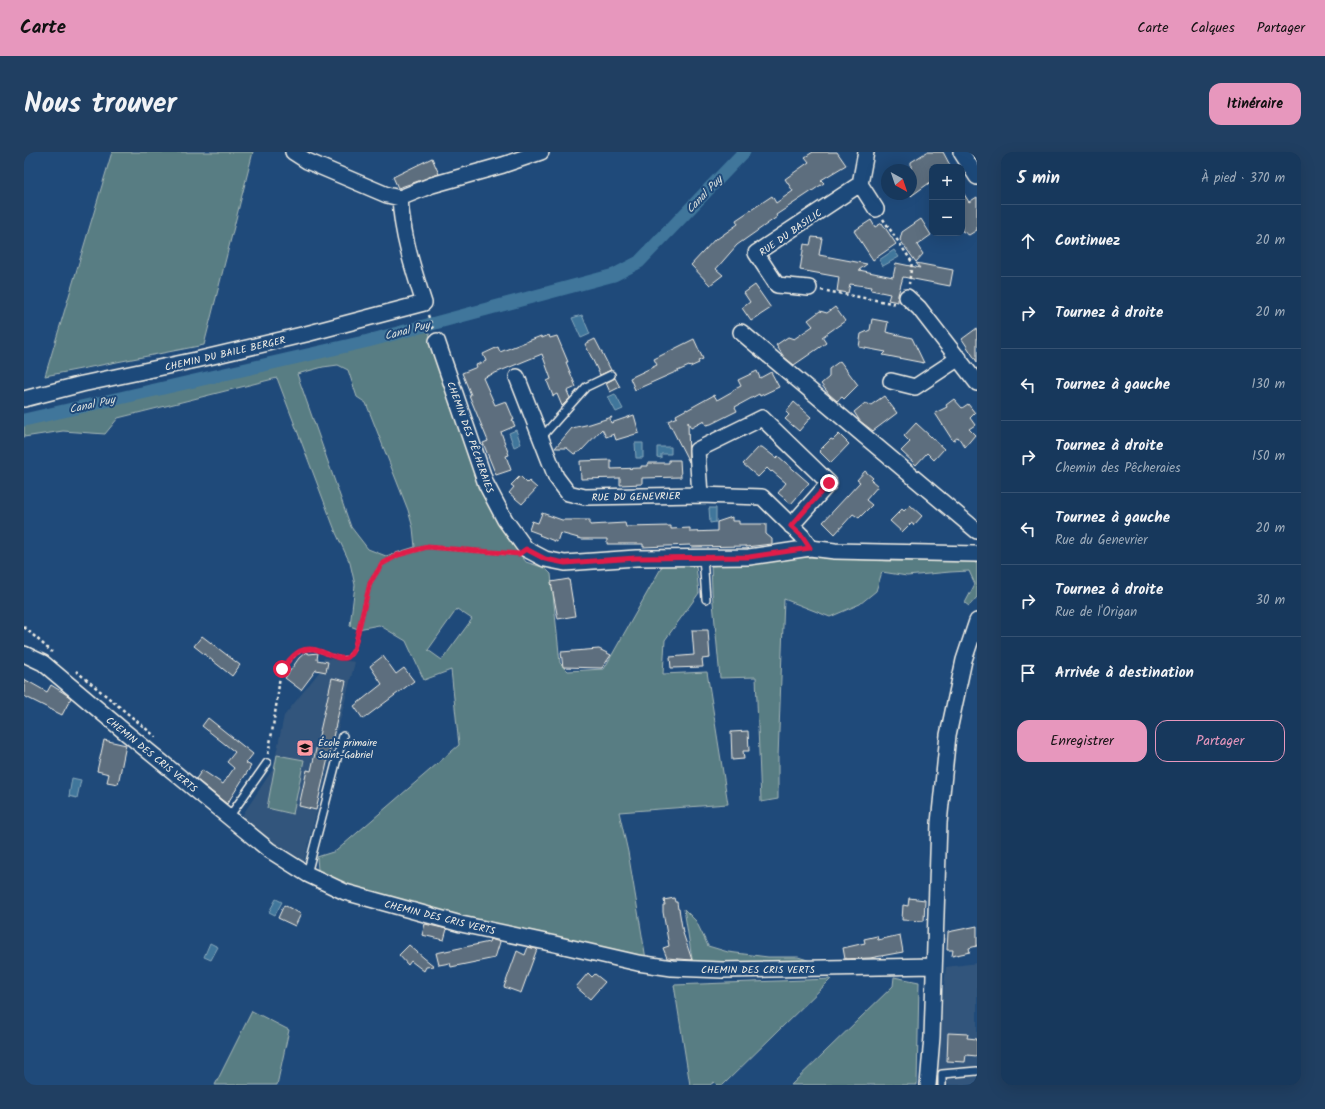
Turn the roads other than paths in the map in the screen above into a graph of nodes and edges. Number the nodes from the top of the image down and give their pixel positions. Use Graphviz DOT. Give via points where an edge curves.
graph roads {
  1 [pos="293,152"];
  2 [pos="541,152"];
  3 [pos="866,152"];
  4 [pos="961,152"];
  5 [pos="501,158"];
  6 [pos="977,177"];
  7 [pos="860,184"];
  8 [pos="400,198"];
  9 [pos="876,210"];
  10 [pos="809,288"];
  11 [pos="907,297"];
  12 [pos="741,332"];
  13 [pos="435,335"];
  14 [pos="959,358"];
  15 [pos="611,375"];
  16 [pos="517,377"];
  17 [pos="891,381"];
  18 [pos="977,383"];
  19 [pos="24,399"];
  20 [pos="541,438"];
  21 [pos="700,495"];
  22 [pos="791,526"];
  23 [pos="977,531"];
  24 [pos="810,548"];
  25 [pos="977,554"];
  26 [pos="703,557"];
  27 [pos="706,599"];
  28 [pos="977,621"];
  29 [pos="24,654"];
  30 [pos="342,736"];
  31 [pos="267,763"];
  32 [pos="229,817"];
  33 [pos="307,874"];
  34 [pos="934,966"];
  35 [pos="977,1070"];
  36 [pos="928,1085"];
  37 [pos="942,1085"];
  1 -- 8 [label="street" via="307,161 387,195"];
  2 -- 5 [label="street"];
  3 -- 7 [label="street"];
  4 -- 6 [label="street"];
  5 -- 8 [label="street"];
  7 -- 9 [label="street"];
  7 -- 10 [label="street, RUE DU BASILIC" via="756,254 777,285"];
  8 -- 19 [label="street, CHEMIN DU BAILE BERGER" via="401,216 410,257 424,303 291,338"];
  11 -- 14 [label="street"];
  12 -- 23 [label="street"];
  13 -- 26 [label="street, CHEMIN DES PÊCHERAIES" via="486,484 505,520 526,549 545,559 565,563"];
  14 -- 17 [label="street" via="916,387"];
  14 -- 18 [label="street"];
  15 -- 20 [label="lane" via="586,387"];
  16 -- 20 [label="street, RUE DU GENEVRIER"];
  20 -- 21 [label="street, RUE DU GENEVRIER" via="556,477 568,493 585,497"];
  21 -- 22 [label="street, RUE DU GENEVRIER" via="762,497"];
  21 -- 22 [label="street" via="697,450 762,418 829,483"];
  22 -- 24 [label="street, RUE DU GENEVRIER"];
  24 -- 25 [label="street, CHEMIN DES PÊCHERAIES" via="834,551"];
  24 -- 26 [label="street, CHEMIN DES PÊCHERAIES" via="749,557"];
  26 -- 27 [label="lane"];
  28 -- 34 [label="street" via="964,660 948,735 939,822"];
  29 -- 32 [label="street, CHEMIN DES CRIS VERTS" via="44,663"];
  30 -- 33 [label="lane"];
  31 -- 32 [label="lane"];
  32 -- 33 [label="street, CHEMIN DES CRIS VERTS" via="269,850"];
  33 -- 34 [label="street, CHEMIN DES CRIS VERTS" via="345,892 461,924 665,967 722,970"];
  34 -- 36 [label="street"];
  35 -- 37 [label="lane" via="942,1074"];
}
